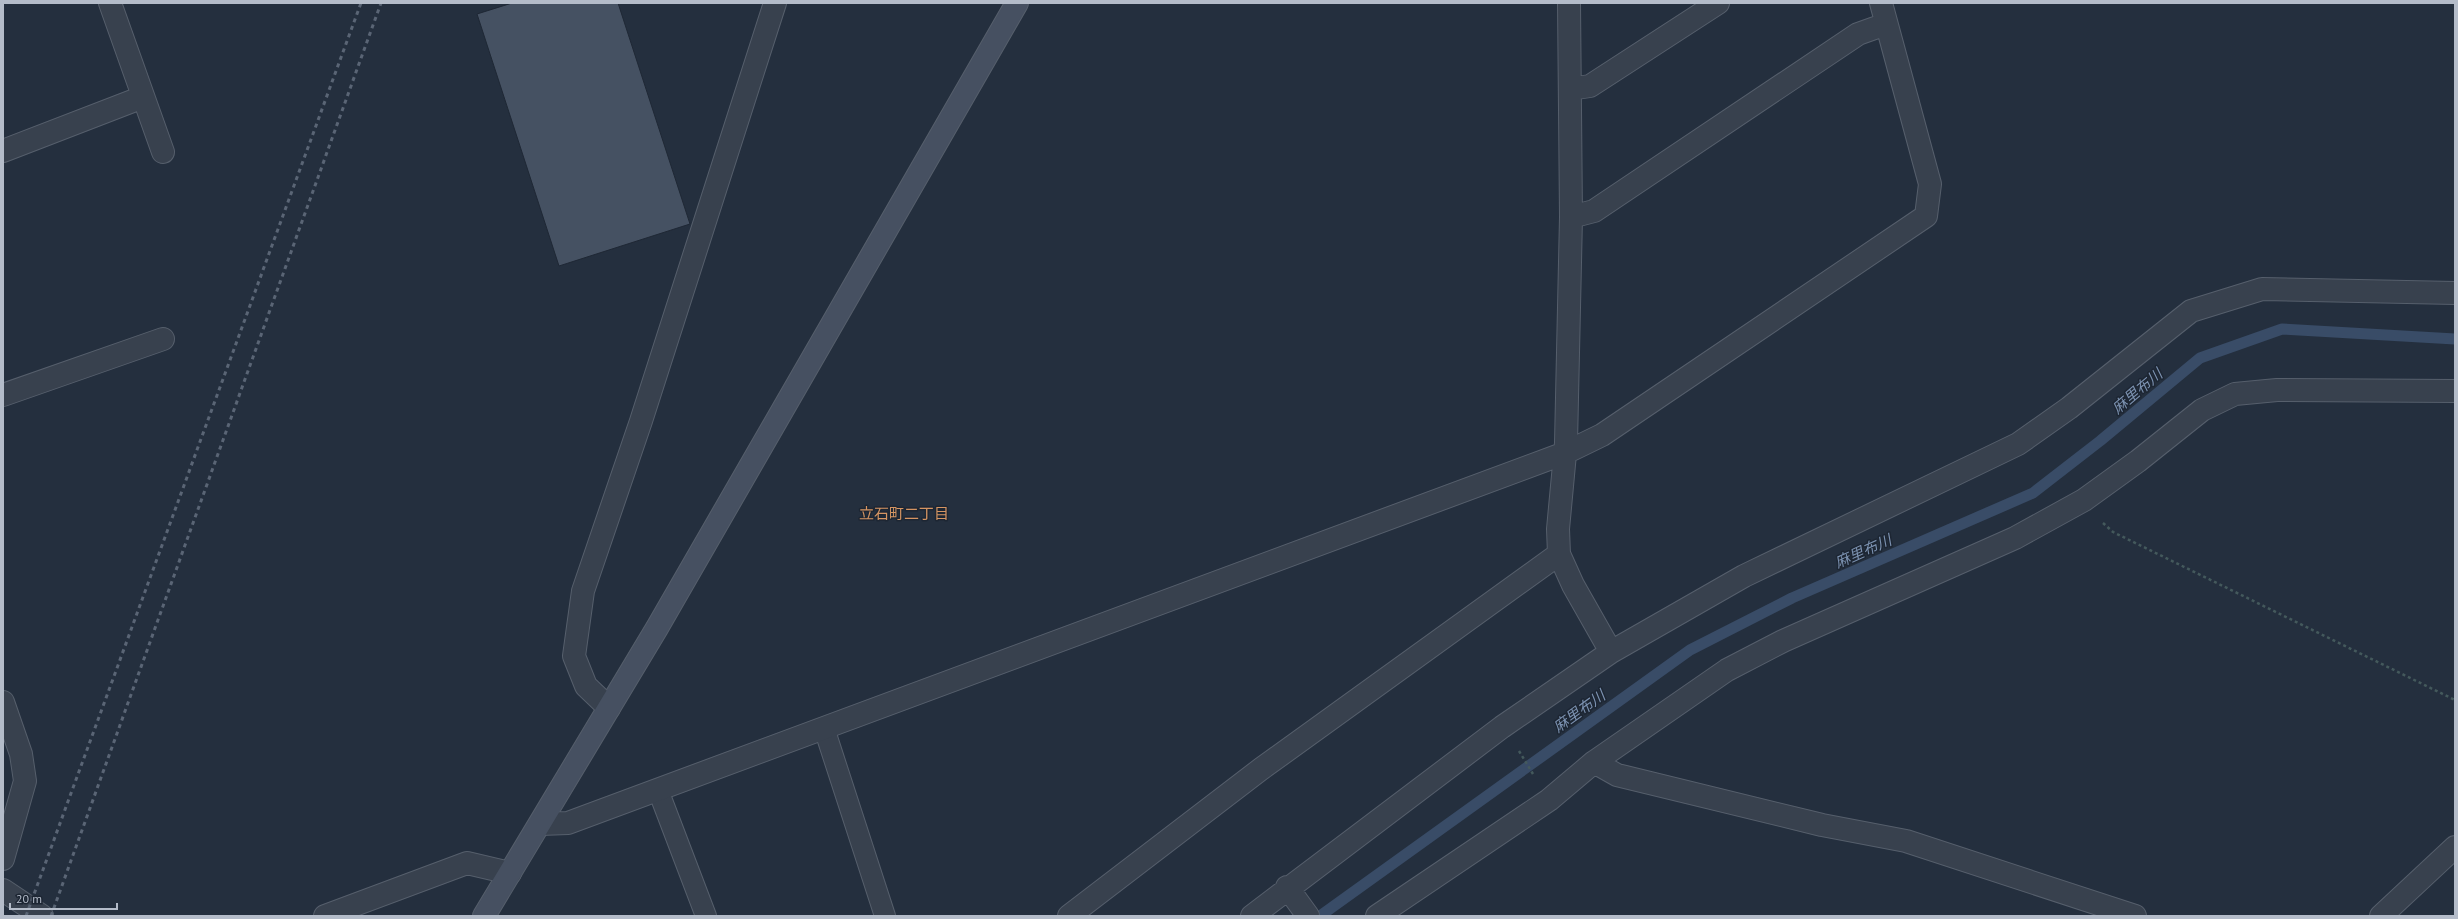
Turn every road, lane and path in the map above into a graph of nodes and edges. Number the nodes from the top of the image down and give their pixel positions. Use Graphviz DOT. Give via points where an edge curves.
graph roads {
  1 [pos="110,3"];
  2 [pos="775,3"];
  3 [pos="1018,3"];
  4 [pos="1569,3"];
  5 [pos="1718,3"];
  6 [pos="1881,3"];
  7 [pos="1886,24"];
  8 [pos="1570,89"];
  9 [pos="143,98"];
  10 [pos="3,151"];
  11 [pos="163,152"];
  12 [pos="1571,217"];
  13 [pos="2455,293"];
  14 [pos="163,339"];
  15 [pos="2455,391"];
  16 [pos="3,395"];
  17 [pos="1565,453"];
  18 [pos="2084,500"];
  19 [pos="1559,554"];
  20 [pos="1611,652"];
  21 [pos="2455,700"];
  22 [pos="3,702"];
  23 [pos="610,708"];
  24 [pos="824,728"];
  25 [pos="1516,747"];
  26 [pos="1594,762"];
  27 [pos="1535,777"];
  28 [pos="658,790"];
  29 [pos="9,818"];
  30 [pos="540,824"];
  31 [pos="2455,847"];
  32 [pos="3,859"];
  33 [pos="510,873"];
  34 [pos="3,890"];
  35 [pos="1298,901"];
  36 [pos="42,916"];
  37 [pos="325,916"];
  38 [pos="484,916"];
  39 [pos="706,916"];
  40 [pos="885,916"];
  41 [pos="1070,916"];
  42 [pos="1252,916"];
  43 [pos="1377,916"];
  44 [pos="2134,916"];
  45 [pos="2381,916"];
  1 -- 9 [label="street"];
  2 -- 23 [label="street" via="641,421 583,590 574,656 586,686"];
  3 -- 23 [label="street"];
  4 -- 8 [label="street"];
  5 -- 8 [label="street" via="1590,86"];
  6 -- 7 [label="street"];
  7 -- 12 [label="street" via="1858,34 1594,211"];
  7 -- 17 [label="street" via="1930,184 1926,216 1602,436"];
  8 -- 12 [label="street"];
  9 -- 10 [label="street"];
  9 -- 11 [label="street"];
  12 -- 17 [label="street"];
  13 -- 20 [label="street" via="2262,289 2191,311 2069,408 2018,444 1744,576"];
  14 -- 16 [label="street"];
  15 -- 18 [label="street" via="2277,390 2235,394 2202,410"];
  17 -- 19 [label="street" via="1558,529"];
  17 -- 24 [label="street"];
  18 -- 21 [label="path" via="2092,513 2113,532"];
  18 -- 26 [label="street" via="2015,538 1783,641 1727,670"];
  19 -- 20 [label="street" via="1573,585"];
  19 -- 41 [label="street" via="1261,769"];
  20 -- 35 [label="street" via="1502,727"];
  22 -- 29 [label="street" via="21,754 25,781"];
  23 -- 30 [label="street"];
  24 -- 28 [label="street"];
  24 -- 40 [label="lane"];
  25 -- 27 [label="path"];
  26 -- 43 [label="street" via="1549,800"];
  26 -- 44 [label="street" via="1617,775 1822,825 1906,841"];
  28 -- 30 [label="street" via="568,823"];
  28 -- 39 [label="lane"];
  29 -- 32 [label="street"];
  30 -- 33 [label="street"];
  31 -- 45 [label="street"];
  33 -- 37 [label="street" via="467,863"];
  33 -- 38 [label="street"];
  34 -- 36 [label="street"];
  35 -- 42 [label="street"];
}
